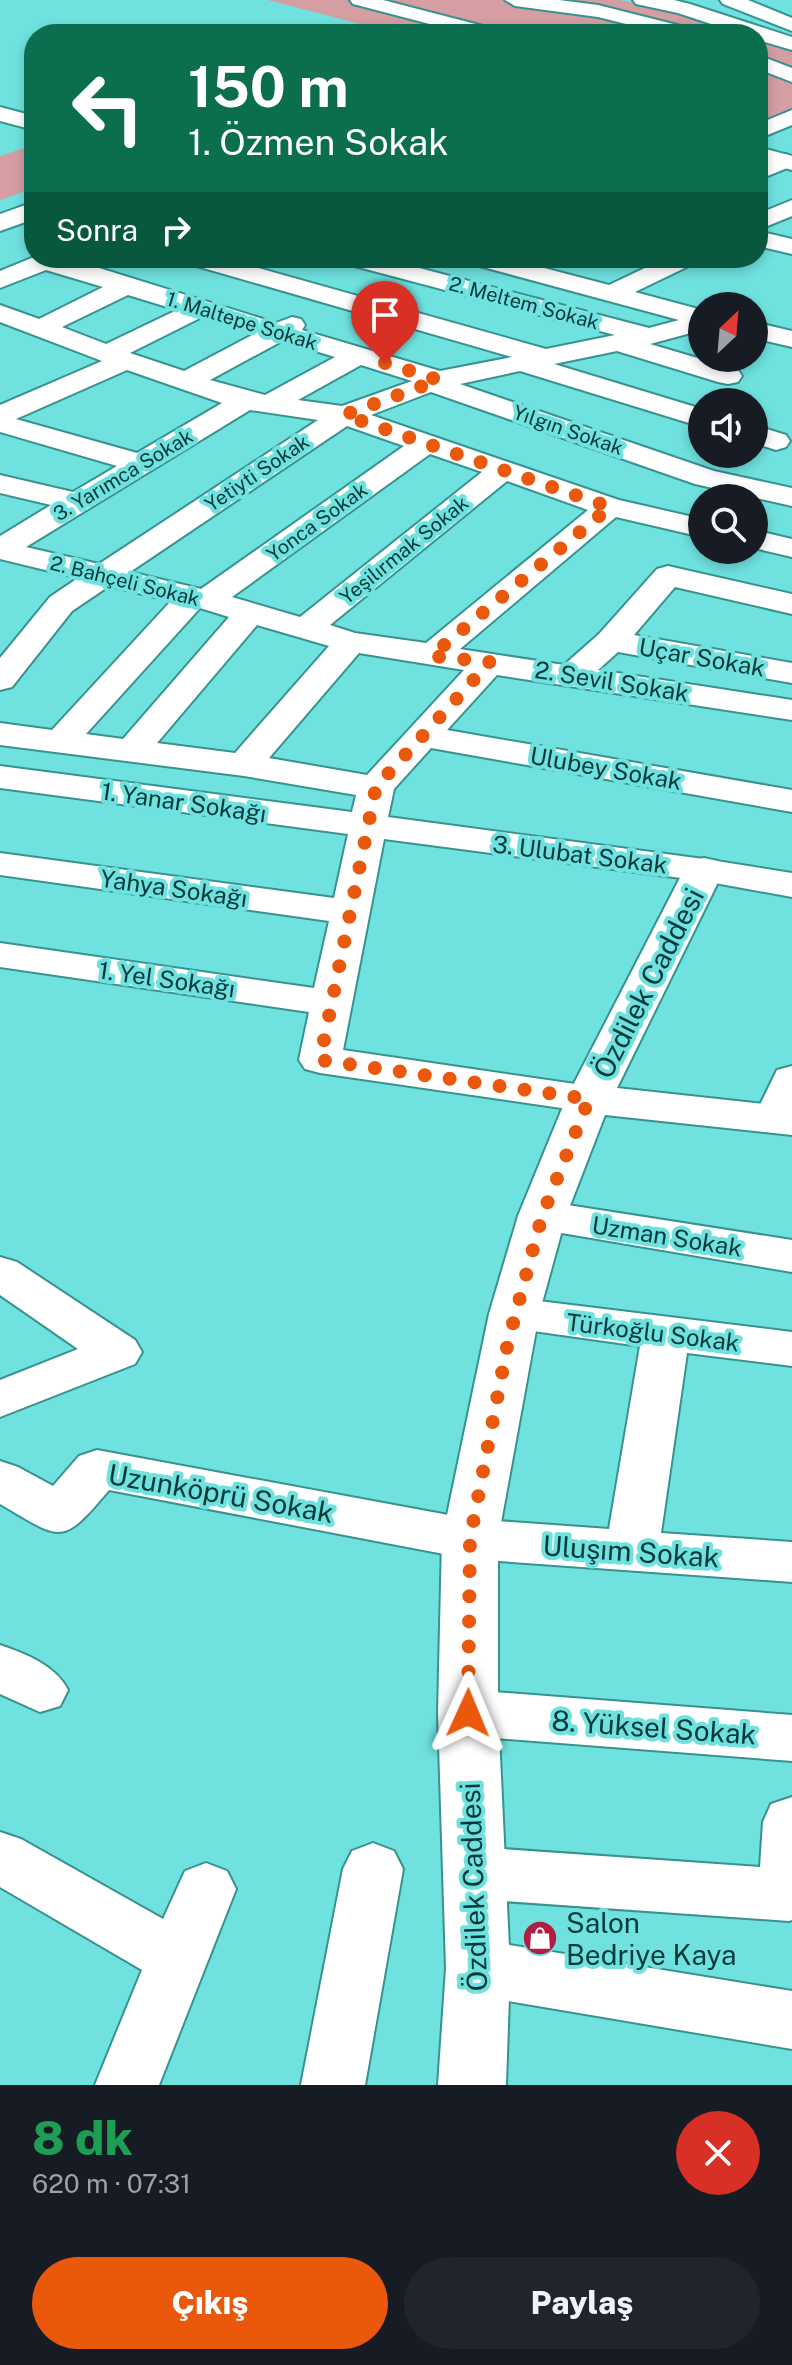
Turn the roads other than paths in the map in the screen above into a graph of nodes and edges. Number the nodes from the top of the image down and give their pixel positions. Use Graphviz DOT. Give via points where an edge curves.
graph roads {
  1 [pos="360,0"];
  2 [pos="515,0"];
  3 [pos="643,0"];
  4 [pos="681,0"];
  5 [pos="713,0"];
  6 [pos="730,0"];
  7 [pos="453,24"];
  8 [pos="650,24"];
  9 [pos="731,24"];
  10 [pos="742,24"];
  11 [pos="792,26"];
  12 [pos="768,34"];
  13 [pos="768,36"];
  14 [pos="792,44"];
  15 [pos="768,65"];
  16 [pos="792,76"];
  17 [pos="0,114"];
  18 [pos="792,117"];
  19 [pos="24,120"];
  20 [pos="768,128"];
  21 [pos="768,157"];
  22 [pos="788,162"];
  23 [pos="768,169"];
  24 [pos="24,198"];
  25 [pos="0,207"];
  26 [pos="792,207"];
  27 [pos="24,214"];
  28 [pos="768,218"];
  29 [pos="0,223"];
  30 [pos="768,241"];
  31 [pos="792,247"];
  32 [pos="30,268"];
  33 [pos="73,268"];
  34 [pos="230,268"];
  35 [pos="398,268"];
  36 [pos="419,268"];
  37 [pos="514,268"];
  38 [pos="543,268"];
  39 [pos="665,268"];
  40 [pos="532,273"];
  41 [pos="0,280"];
  42 [pos="126,286"];
  43 [pos="611,294"];
  44 [pos="340,299"];
  45 [pos="201,308"];
  46 [pos="0,313"];
  47 [pos="688,316"];
  48 [pos="688,324"];
  49 [pos="38,329"];
  50 [pos="279,332"];
  51 [pos="768,333"];
  52 [pos="649,336"];
  53 [pos="792,339"];
  54 [pos="617,342"];
  55 [pos="359,355"];
  56 [pos="116,357"];
  57 [pos="536,361"];
  58 [pos="728,376"];
  59 [pos="0,381"];
  60 [pos="435,381"];
  61 [pos="185,382"];
  62 [pos="41,397"];
  63 [pos="257,403"];
  64 [pos="688,413"];
  65 [pos="0,415"];
  66 [pos="344,415"];
  67 [pos="0,423"];
  68 [pos="427,443"];
  69 [pos="142,464"];
  70 [pos="503,470"];
  71 [pos="0,484"];
  72 [pos="792,497"];
  73 [pos="77,502"];
  74 [pos="610,507"];
  75 [pos="688,525"];
  76 [pos="768,542"];
  77 [pos="792,548"];
  78 [pos="0,549"];
  79 [pos="102,577"];
  80 [pos="199,599"];
  81 [pos="792,604"];
  82 [pos="250,613"];
  83 [pos="305,629"];
  84 [pos="611,641"];
  85 [pos="351,642"];
  86 [pos="431,656"];
  87 [pos="490,662"];
  88 [pos="792,673"];
  89 [pos="572,675"];
  90 [pos="0,680"];
  91 [pos="792,710"];
  92 [pos="0,734"];
  93 [pos="420,736"];
  94 [pos="61,741"];
  95 [pos="132,750"];
  96 [pos="244,765"];
  97 [pos="0,777"];
  98 [pos="376,787"];
  99 [pos="792,801"];
  100 [pos="367,827"];
  101 [pos="0,864"];
  102 [pos="704,870"];
  103 [pos="792,885"];
  104 [pos="348,912"];
  105 [pos="0,955"];
  106 [pos="333,1003"];
  107 [pos="589,1099"];
  108 [pos="786,1106"];
  109 [pos="542,1216"];
  110 [pos="792,1256"];
  111 [pos="0,1273"];
  112 [pos="514,1314"];
  113 [pos="666,1333"];
  114 [pos="792,1349"];
  115 [pos="0,1399"];
  116 [pos="0,1480"];
  117 [pos="470,1539"];
  118 [pos="632,1551"];
  119 [pos="792,1562"];
  120 [pos="468,1713"];
  121 [pos="792,1738"];
  122 [pos="792,1822"];
  123 [pos="0,1857"];
  124 [pos="373,1869"];
  125 [pos="474,1873"];
  126 [pos="206,1889"];
  127 [pos="178,1959"];
  128 [pos="478,1968"];
  129 [pos="792,2020"];
  130 [pos="127,2085"];
  131 [pos="333,2085"];
  132 [pos="472,2085"];
  1 -- 7 [label="street"];
  2 -- 8 [label="street"];
  3 -- 9 [label="main road"];
  4 -- 10 [label="main road"];
  5 -- 11 [label="main road"];
  6 -- 11 [label="main road"];
  12 -- 14 [label="main road"];
  13 -- 14 [label="main road"];
  15 -- 16 [label="street"];
  17 -- 19 [label="street"];
  18 -- 20 [label="street"];
  21 -- 22 [label="main road"];
  22 -- 23 [label="street"];
  24 -- 25 [label="main road"];
  26 -- 28 [label="street"];
  27 -- 29 [label="main road"];
  30 -- 31 [label="street"];
  32 -- 41 [label="street"];
  33 -- 42 [label="street, 1. Maltepe Sokak"];
  34 -- 44 [label="street"];
  35 -- 44 [label="street"];
  36 -- 52 [label="street, 2. Meltem Sokak"];
  37 -- 40 [label="street"];
  38 -- 40 [label="street"];
  39 -- 43 [label="street"];
  40 -- 43 [label="street"];
  42 -- 45 [label="street, 1. Maltepe Sokak"];
  42 -- 49 [label="street"];
  43 -- 47 [label="street"];
  44 -- 50 [label="street"];
  44 -- 57 [label="street"];
  45 -- 50 [label="street, 1. Maltepe Sokak"];
  45 -- 56 [label="street"];
  46 -- 49 [label="street"];
  48 -- 52 [label="street, Yetiyti Sokak"];
  49 -- 56 [label="street"];
  50 -- 55 [label="street, 1. Maltepe Sokak"];
  50 -- 61 [label="street"];
  51 -- 53 [label="street"];
  52 -- 54 [label="street, Yetiyti Sokak"];
  54 -- 57 [label="street, Yetiyti Sokak"];
  54 -- 58 [label="street"];
  55 -- 60 [label="street, 1. Maltepe Sokak"];
  55 -- 63 [label="street, 3. Yarımca Sokak"];
  56 -- 61 [label="street"];
  56 -- 62 [label="street"];
  57 -- 60 [label="street, Yetiyti Sokak"];
  57 -- 64 [label="street"];
  59 -- 62 [label="street"];
  60 -- 66 [label="street, Yetiyti Sokak"];
  60 -- 72 [label="street, Yılgın Sokak" via="706,478"];
  61 -- 63 [label="street"];
  62 -- 65 [label="street"];
  63 -- 66 [label="street"];
  63 -- 69 [label="street, 3. Yarımca Sokak"];
  66 -- 68 [label="street"];
  66 -- 79 [label="street, Yetiyti Sokak"];
  67 -- 69 [label="street"];
  68 -- 70 [label="street"];
  68 -- 80 [label="street, Yonca Sokak"];
  69 -- 73 [label="street, 3. Yarımca Sokak"];
  70 -- 74 [label="street"];
  70 -- 83 [label="street, Yeşilırmak Sokak"];
  71 -- 73 [label="street"];
  73 -- 78 [label="street, 3. Yarımca Sokak"];
  74 -- 75 [label="street"];
  74 -- 86 [label="street"];
  76 -- 77 [label="street"];
  78 -- 79 [label="street, 2. Bahçeli Sokak"];
  79 -- 80 [label="street, 2. Bahçeli Sokak"];
  79 -- 90 [label="street, Yetiyti Sokak" via="61,604"];
  80 -- 82 [label="street, 2. Bahçeli Sokak"];
  80 -- 94 [label="street, Yonca Sokak"];
  81 -- 84 [label="street" via="668,576"];
  82 -- 83 [label="street, 2. Bahçeli Sokak"];
  82 -- 95 [label="street"];
  83 -- 85 [label="street, 2. Bahçeli Sokak"];
  84 -- 88 [label="street, Uçar Sokak"];
  84 -- 89 [label="street"];
  85 -- 86 [label="street, 2. Bahçeli Sokak"];
  85 -- 96 [label="street"];
  86 -- 87 [label="street, 2. Sevil Sokak"];
  87 -- 89 [label="street, 2. Sevil Sokak"];
  87 -- 93 [label="street"];
  89 -- 91 [label="street, 2. Sevil Sokak"];
  92 -- 94 [label="street"];
  93 -- 98 [label="street"];
  93 -- 99 [label="street, Ulubey Sokak"];
  94 -- 95 [label="street"];
  95 -- 96 [label="street"];
  96 -- 98 [label="street"];
  97 -- 100 [label="street, 1. Yanar Sokağı"];
  98 -- 100 [label="street"];
  100 -- 102 [label="street, 3. Ulubat Sokak"];
  100 -- 104 [label="street"];
  101 -- 104 [label="street, Yahya Sokağı"];
  102 -- 103 [label="street, 3. Ulubat Sokak"];
  102 -- 107 [label="main road, Özdilek Caddesi"];
  104 -- 106 [label="street"];
  105 -- 106 [label="street, 1. Yel Sokağı"];
  106 -- 107 [label="street" via="320,1060"];
  107 -- 108 [label="main road"];
  107 -- 109 [label="main road, Özdilek Caddesi"];
  109 -- 110 [label="street, Uzman Sokak"];
  109 -- 112 [label="main road, Özdilek Caddesi"];
  111 -- 115 [label="street" via="118,1352"];
  112 -- 113 [label="street, Türkoğlu Sokak"];
  112 -- 117 [label="main road, Özdilek Caddesi"];
  113 -- 114 [label="street, Türkoğlu Sokak"];
  113 -- 118 [label="street"];
  116 -- 117 [label="street, Uzunköprü Sokak" via="59,1514 97,1469"];
  117 -- 118 [label="street, Uluşım Sokak"];
  117 -- 120 [label="main road, Özdilek Caddesi"];
  118 -- 119 [label="street, Uluşım Sokak"];
  120 -- 121 [label="street, 8. Yüksel Sokak"];
  120 -- 125 [label="main road, Özdilek Caddesi"];
  122 -- 125 [label="street" via="789,1895"];
  123 -- 127 [label="street"];
  124 -- 131 [label="street"];
  125 -- 128 [label="main road, Özdilek Caddesi"];
  126 -- 127 [label="street"];
  127 -- 130 [label="street"];
  128 -- 129 [label="street"];
  128 -- 132 [label="main road, Özdilek Caddesi"];
}
